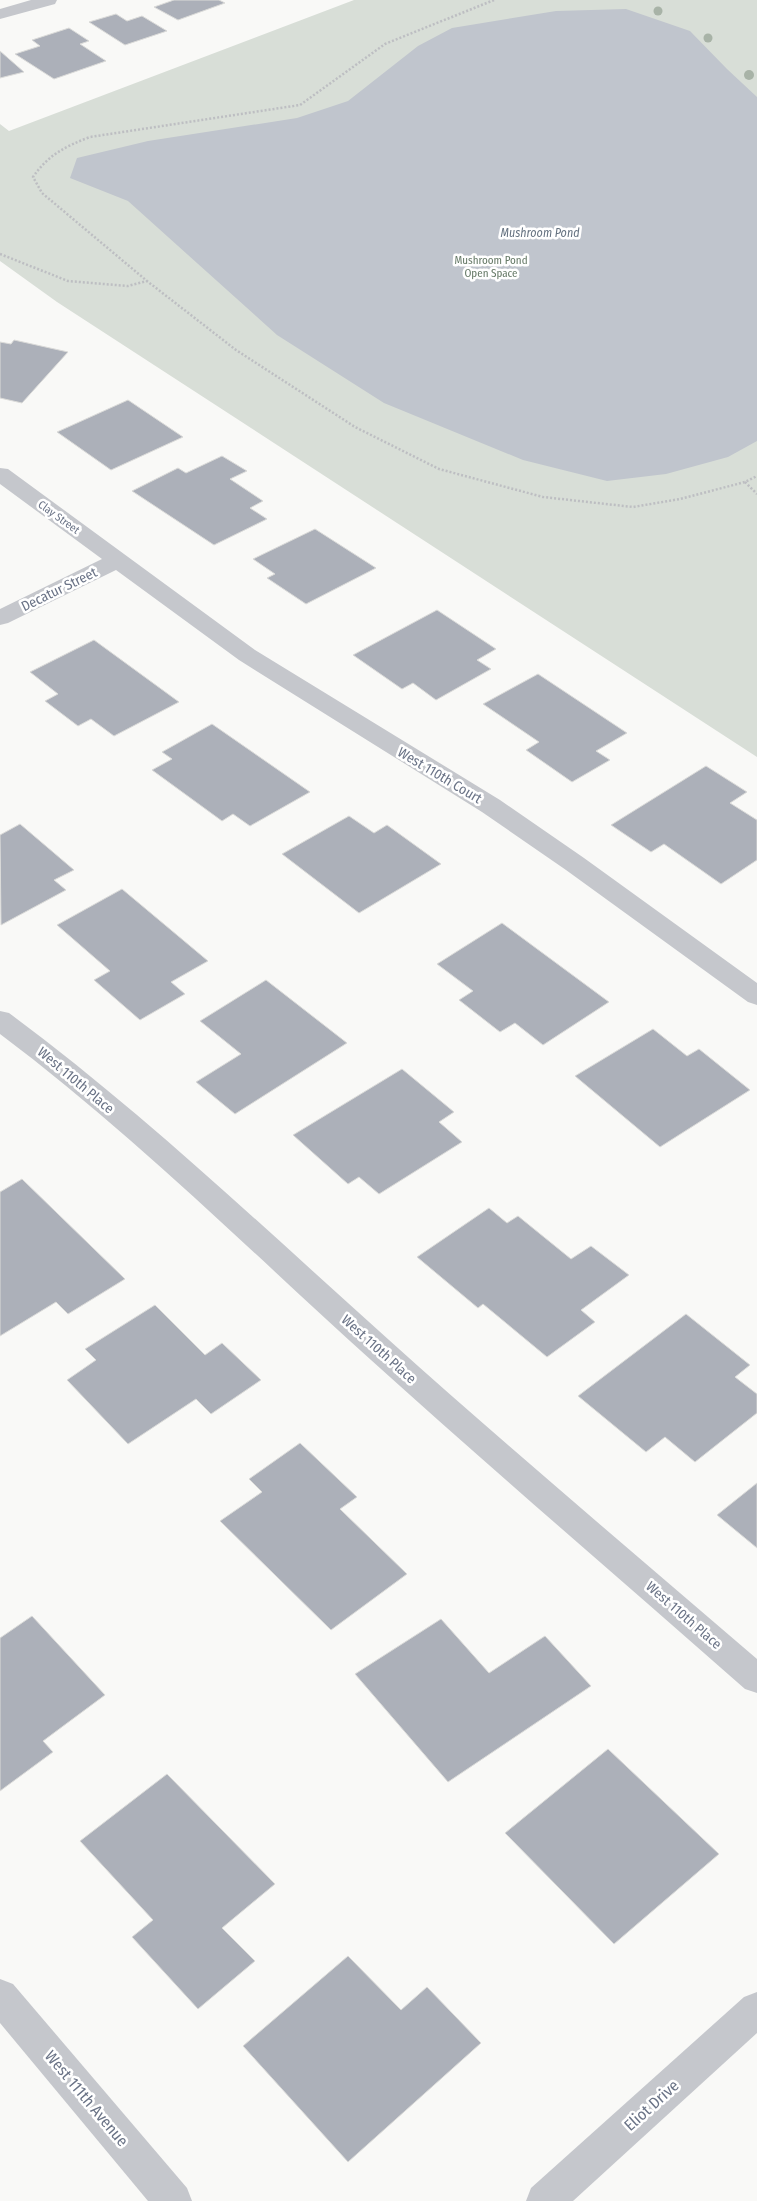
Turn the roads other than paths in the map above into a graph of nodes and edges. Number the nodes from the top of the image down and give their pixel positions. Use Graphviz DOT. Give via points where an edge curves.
graph roads {
  1 [pos="49,0"];
  2 [pos="0,14"];
  3 [pos="0,474"];
  4 [pos="118,560"];
  5 [pos="0,618"];
  6 [pos="757,996"];
  7 [pos="0,1020"];
  8 [pos="757,1679"];
  9 [pos="0,1996"];
  10 [pos="757,2009"];
  11 [pos="173,2201"];
  12 [pos="545,2201"];
  1 -- 2 [label="street"];
  3 -- 4 [label="street, Clay Street"];
  4 -- 5 [label="street, Decatur Street"];
  4 -- 6 [label="street, West 110th Court" via="247,655 491,806"];
  7 -- 8 [label="street, West 110th Place" via="52,1058 228,1211 380,1351"];
  9 -- 11 [label="street, West 111th Avenue"];
  10 -- 12 [label="street, Eliot Drive"];
}
